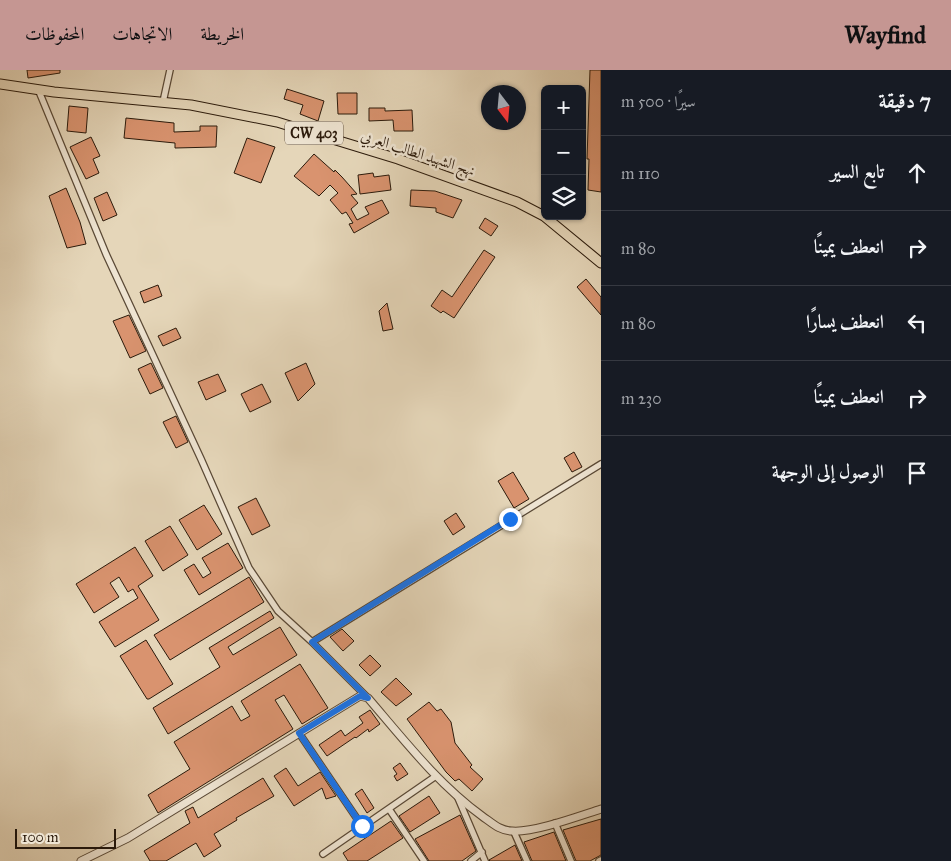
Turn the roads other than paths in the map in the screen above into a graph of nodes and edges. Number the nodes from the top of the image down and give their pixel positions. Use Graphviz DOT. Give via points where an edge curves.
graph roads {
  1 [pos="170,70"];
  2 [pos="0,84"];
  3 [pos="38,89"];
  4 [pos="163,102"];
  5 [pos="601,263"];
  6 [pos="601,464"];
  7 [pos="312,642"];
  8 [pos="368,698"];
  9 [pos="299,733"];
  10 [pos="436,776"];
  11 [pos="458,798"];
  12 [pos="389,809"];
  13 [pos="601,809"];
  14 [pos="555,823"];
  15 [pos="362,826"];
  16 [pos="514,832"];
  17 [pos="482,852"];
  18 [pos="323,854"];
  19 [pos="81,861"];
  20 [pos="424,861"];
  21 [pos="471,861"];
  22 [pos="485,861"];
  23 [pos="527,861"];
  24 [pos="571,861"];
  1 -- 4 [label="street"];
  2 -- 3 [label="main road, نهج الشهيد الطالب العربي / CW 403"];
  3 -- 4 [label="main road, نهج الشهيد الطالب العربي / CW 403"];
  3 -- 7 [label="street" via="106,254 249,568 278,611"];
  4 -- 5 [label="main road, نهج الشهيد الطالب العربي / CW 403" via="277,122 494,193 544,216"];
  6 -- 7 [label="street"];
  7 -- 8 [label="street"];
  8 -- 9 [label="street" via="360,696"];
  8 -- 10 [label="street"];
  9 -- 15 [label="street"];
  9 -- 19 [label="street" via="128,838"];
  10 -- 11 [label="street"];
  10 -- 12 [label="street"];
  11 -- 16 [label="street" via="498,828"];
  11 -- 17 [label="street"];
  12 -- 15 [label="street"];
  12 -- 20 [label="street"];
  13 -- 14 [label="street"];
  14 -- 16 [label="street"];
  14 -- 24 [label="street"];
  15 -- 18 [label="street"];
  16 -- 23 [label="street"];
  17 -- 21 [label="street"];
  17 -- 22 [label="street"];
}
